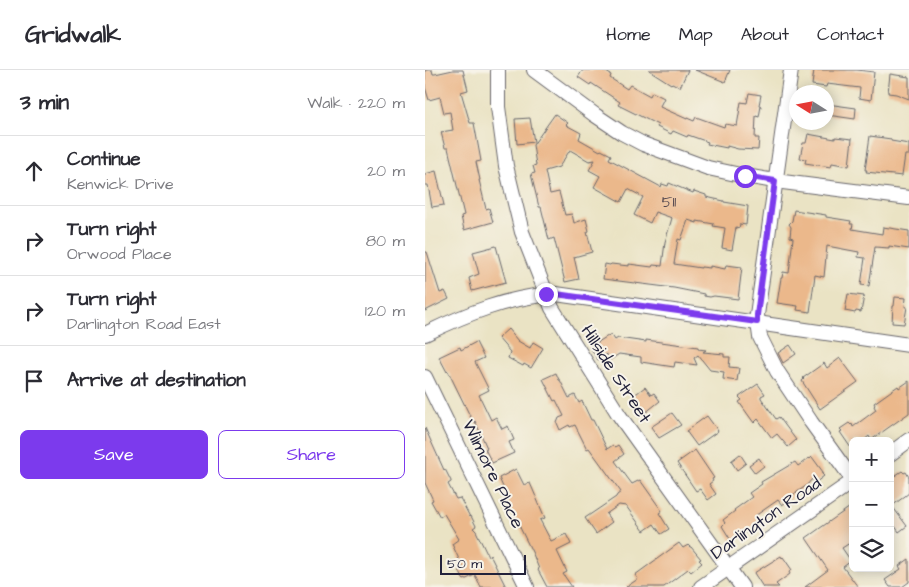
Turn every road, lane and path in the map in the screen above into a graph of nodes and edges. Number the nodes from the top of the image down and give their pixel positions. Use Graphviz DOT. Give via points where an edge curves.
graph roads {
  1 [pos="498,70"];
  2 [pos="534,70"];
  3 [pos="791,70"];
  4 [pos="775,181"];
  5 [pos="909,198"];
  6 [pos="546,294"];
  7 [pos="757,322"];
  8 [pos="425,334"];
  9 [pos="909,345"];
  10 [pos="425,377"];
  11 [pos="909,440"];
  12 [pos="894,451"];
  13 [pos="849,474"];
  14 [pos="850,482"];
  15 [pos="728,568"];
  16 [pos="527,587"];
  17 [pos="701,587"];
  18 [pos="742,587"];
  1 -- 6 [label="street, Hillside Street" via="498,106 506,166 522,232"];
  2 -- 4 [label="street" via="595,115 643,144 708,168"];
  3 -- 4 [label="street"];
  4 -- 5 [label="street"];
  4 -- 7 [label="street"];
  6 -- 7 [label="street"];
  6 -- 8 [label="street" via="482,310"];
  6 -- 15 [label="street, Hillside Street" via="619,415"];
  7 -- 9 [label="street"];
  7 -- 13 [label="street" via="760,337 777,370"];
  10 -- 16 [label="street, Wilmore Place"];
  11 -- 12 [label="street"];
  14 -- 15 [label="street, Darlington Road"];
  15 -- 17 [label="street, Darlington Road"];
  15 -- 18 [label="street, Hillside Street"];
}
